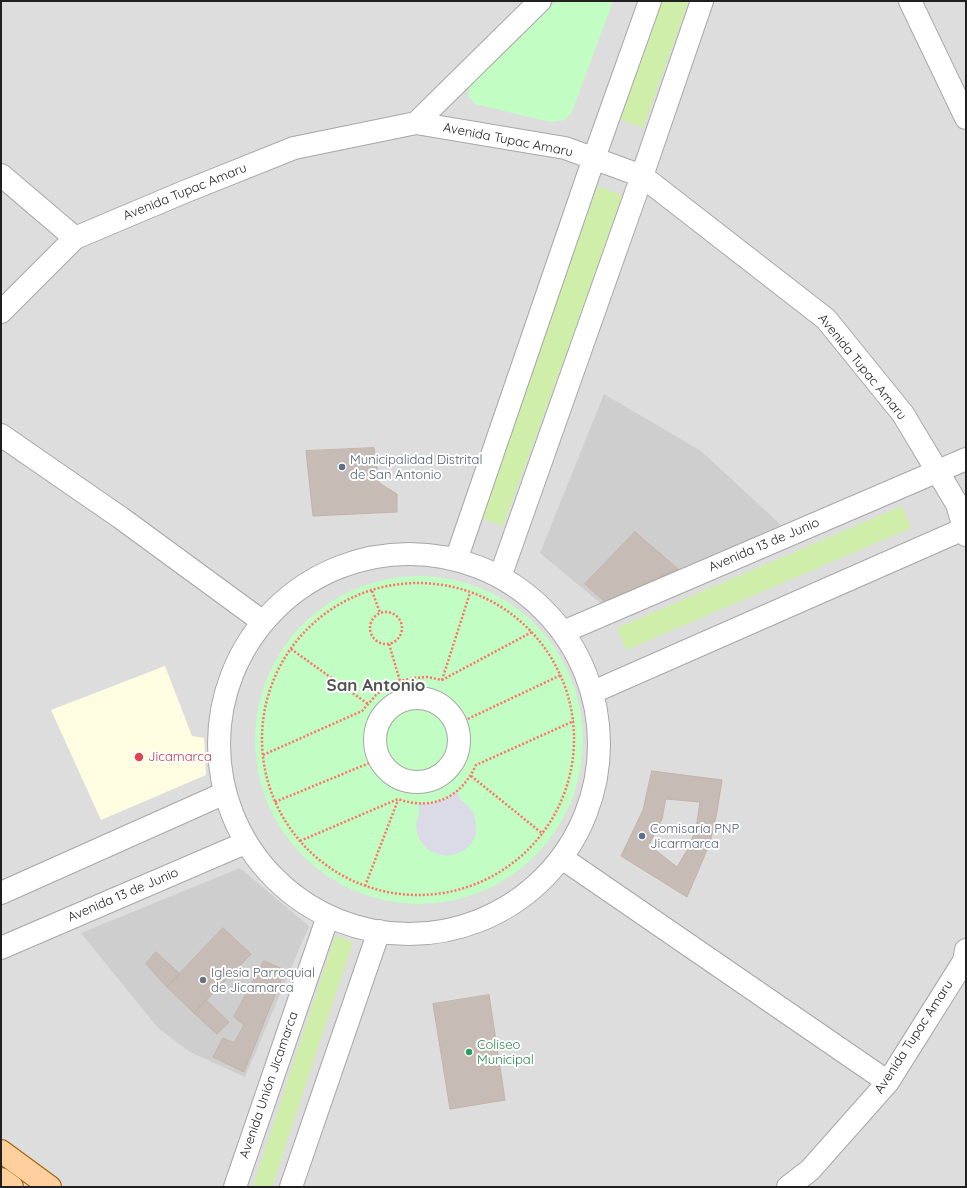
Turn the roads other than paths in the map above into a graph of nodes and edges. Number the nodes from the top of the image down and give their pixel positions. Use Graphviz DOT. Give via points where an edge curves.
graph roads {
  1 [pos="540,1"];
  2 [pos="650,1"];
  3 [pos="702,1"];
  4 [pos="910,1"];
  5 [pos="966,118"];
  6 [pos="416,123"];
  7 [pos="594,158"];
  8 [pos="1,175"];
  9 [pos="642,176"];
  10 [pos="75,238"];
  11 [pos="1,312"];
  12 [pos="1,435"];
  13 [pos="966,459"];
  14 [pos="937,471"];
  15 [pos="965,531"];
  16 [pos="456,560"];
  17 [pos="500,577"];
  18 [pos="263,622"];
  19 [pos="563,632"];
  20 [pos="593,692"];
  21 [pos="379,759"];
  22 [pos="225,793"];
  23 [pos="245,842"];
  24 [pos="562,858"];
  25 [pos="1,893"];
  26 [pos="328,916"];
  27 [pos="379,931"];
  28 [pos="1,948"];
  29 [pos="965,958"];
  30 [pos="888,1082"];
  31 [pos="1,1151"];
  32 [pos="1,1179"];
  33 [pos="12,1187"];
  34 [pos="50,1187"];
  35 [pos="235,1187"];
  36 [pos="291,1187"];
  37 [pos="788,1187"];
  1 -- 6 [label="street"];
  2 -- 7 [label="street"];
  3 -- 9 [label="street"];
  4 -- 5 [label="street"];
  6 -- 7 [label="street, Avenida Tupac Amaru" via="565,148"];
  6 -- 10 [label="street, Avenida Tupac Amaru" via="294,148"];
  7 -- 9 [label="street, Avenida Tupac Amaru"];
  7 -- 16 [label="street"];
  8 -- 10 [label="street"];
  9 -- 14 [label="street, Avenida Tupac Amaru" via="826,319 903,414"];
  9 -- 17 [label="street"];
  10 -- 11 [label="street, Avenida Tupac Amaru"];
  12 -- 18 [label="street" via="121,518"];
  13 -- 14 [label="street, Avenida 13 de Junio"];
  14 -- 15 [label="street, Avenida Tupac Amaru" via="957,504"];
  14 -- 19 [label="street, Avenida 13 de Junio"];
  15 -- 20 [label="street"];
  16 -- 17 [label="street"];
  16 -- 18 [label="street" via="414,555 371,558 330,572 294,593"];
  17 -- 19 [label="street" via="522,590"];
  18 -- 22 [label="street" via="238,660 223,703 218,748"];
  19 -- 20 [label="street" via="584,668"];
  20 -- 24 [label="street" via="600,735 597,778 584,820"];
  21 -- 21 [label="street" via="375,747 378,722 394,704 418,697 431,699 451,713 457,724 460,737 457,755 446,771 435,779 422,782 397,777"];
  22 -- 23 [label="street"];
  22 -- 25 [label="street"];
  23 -- 26 [label="street" via="281,885"];
  23 -- 28 [label="street, Avenida 13 de Junio"];
  24 -- 27 [label="street" via="533,888 499,911 461,927 420,934"];
  24 -- 30 [label="street"];
  26 -- 27 [label="street"];
  26 -- 35 [label="street, Avenida Unión Jicamarca"];
  27 -- 36 [label="street"];
  29 -- 30 [label="street, Avenida Tupac Amaru"];
  30 -- 37 [label="street, Avenida Tupac Amaru" via="810,1170"];
  31 -- 34 [label="main road"];
  32 -- 33 [label="main road"];
}
